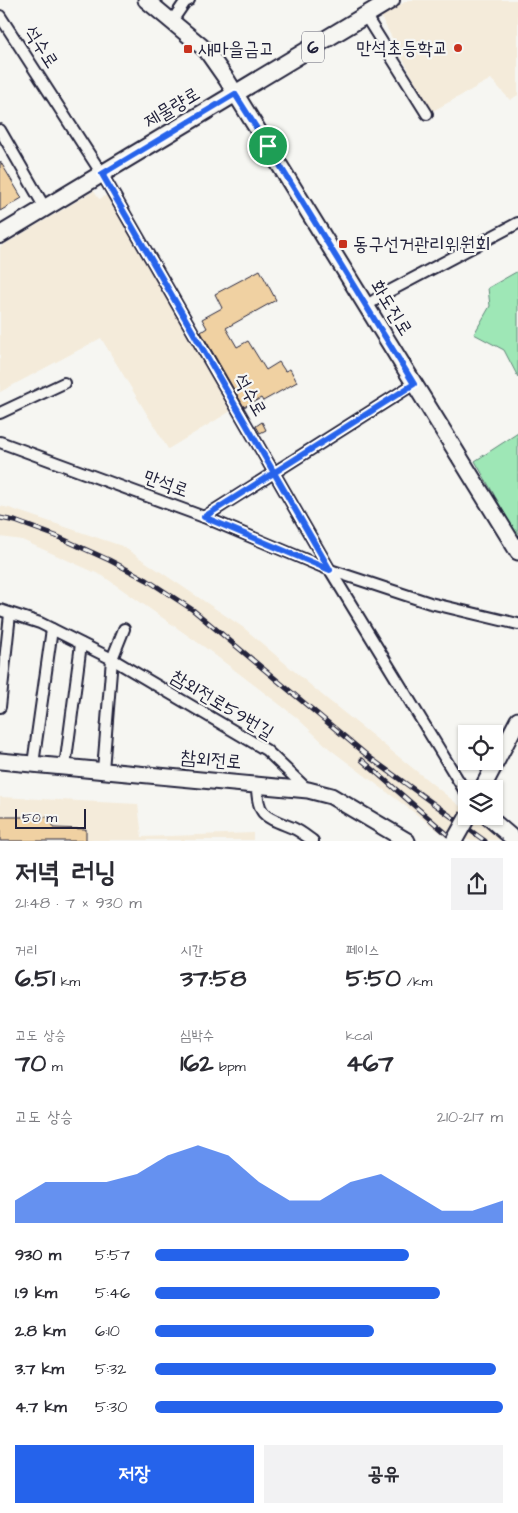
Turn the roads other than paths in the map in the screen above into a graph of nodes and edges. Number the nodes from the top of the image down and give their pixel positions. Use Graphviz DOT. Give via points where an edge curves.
graph roads {
  1 [pos="146,0"];
  2 [pos="189,0"];
  3 [pos="391,0"];
  4 [pos="365,15"];
  5 [pos="0,16"];
  6 [pos="172,21"];
  7 [pos="235,94"];
  8 [pos="427,114"];
  9 [pos="0,130"];
  10 [pos="102,174"];
  11 [pos="45,208"];
  12 [pos="518,223"];
  13 [pos="0,235"];
  14 [pos="366,306"];
  15 [pos="64,383"];
  16 [pos="414,384"];
  17 [pos="0,413"];
  18 [pos="0,442"];
  19 [pos="275,473"];
  20 [pos="204,517"];
  21 [pos="518,552"];
  22 [pos="330,570"];
  23 [pos="5,612"];
  24 [pos="518,624"];
  25 [pos="52,629"];
  26 [pos="124,629"];
  27 [pos="81,644"];
  28 [pos="112,659"];
  29 [pos="1,692"];
  30 [pos="0,706"];
  31 [pos="518,720"];
  32 [pos="0,761"];
  33 [pos="33,764"];
  34 [pos="64,767"];
  35 [pos="102,770"];
  36 [pos="458,780"];
  37 [pos="487,780"];
  38 [pos="257,785"];
  39 [pos="308,790"];
  40 [pos="463,825"];
  41 [pos="498,825"];
  42 [pos="313,840"];
  43 [pos="407,840"];
  44 [pos="454,840"];
  45 [pos="516,840"];
  1 -- 6 [label="street, 화도진로"];
  2 -- 6 [label="street"];
  3 -- 4 [label="main road, 제물량로 / 6"];
  4 -- 7 [label="main road, 제물량로 / 6"];
  4 -- 8 [label="street"];
  5 -- 10 [label="street, 석수로"];
  6 -- 7 [label="street, 화도진로" via="206,50"];
  7 -- 10 [label="main road, 제물량로 / 6"];
  7 -- 14 [label="street, 화도진로"];
  9 -- 11 [label="street"];
  10 -- 11 [label="main road, 제물량로 / 6"];
  10 -- 19 [label="street, 석수로"];
  11 -- 13 [label="main road, 제물량로 / 6"];
  12 -- 14 [label="street"];
  14 -- 16 [label="street, 화도진로"];
  15 -- 17 [label="street"];
  16 -- 19 [label="street"];
  16 -- 21 [label="street, 화도진로"];
  18 -- 20 [label="street, 만석로"];
  19 -- 20 [label="street"];
  19 -- 22 [label="street, 석수로"];
  20 -- 22 [label="street, 만석로"];
  22 -- 24 [label="street, 만석로" via="430,602"];
  22 -- 36 [label="street, 석수로"];
  23 -- 25 [label="street, 참외전로59번길"];
  23 -- 29 [label="street"];
  25 -- 27 [label="street, 참외전로59번길"];
  25 -- 33 [label="street"];
  26 -- 28 [label="street"];
  27 -- 28 [label="street, 참외전로59번길"];
  27 -- 34 [label="street"];
  28 -- 35 [label="street"];
  28 -- 39 [label="street, 참외전로59번길" via="266,750"];
  29 -- 30 [label="street"];
  31 -- 37 [label="street"];
  32 -- 33 [label="street, 참외전로"];
  33 -- 34 [label="street, 참외전로"];
  34 -- 35 [label="street, 참외전로"];
  35 -- 38 [label="street, 참외전로"];
  38 -- 39 [label="street, 참외전로"];
  38 -- 42 [label="street" via="258,802 266,817"];
  39 -- 43 [label="street, 참외전로" via="338,800"];
  40 -- 44 [label="street, bridge"];
  41 -- 45 [label="street"];
}
